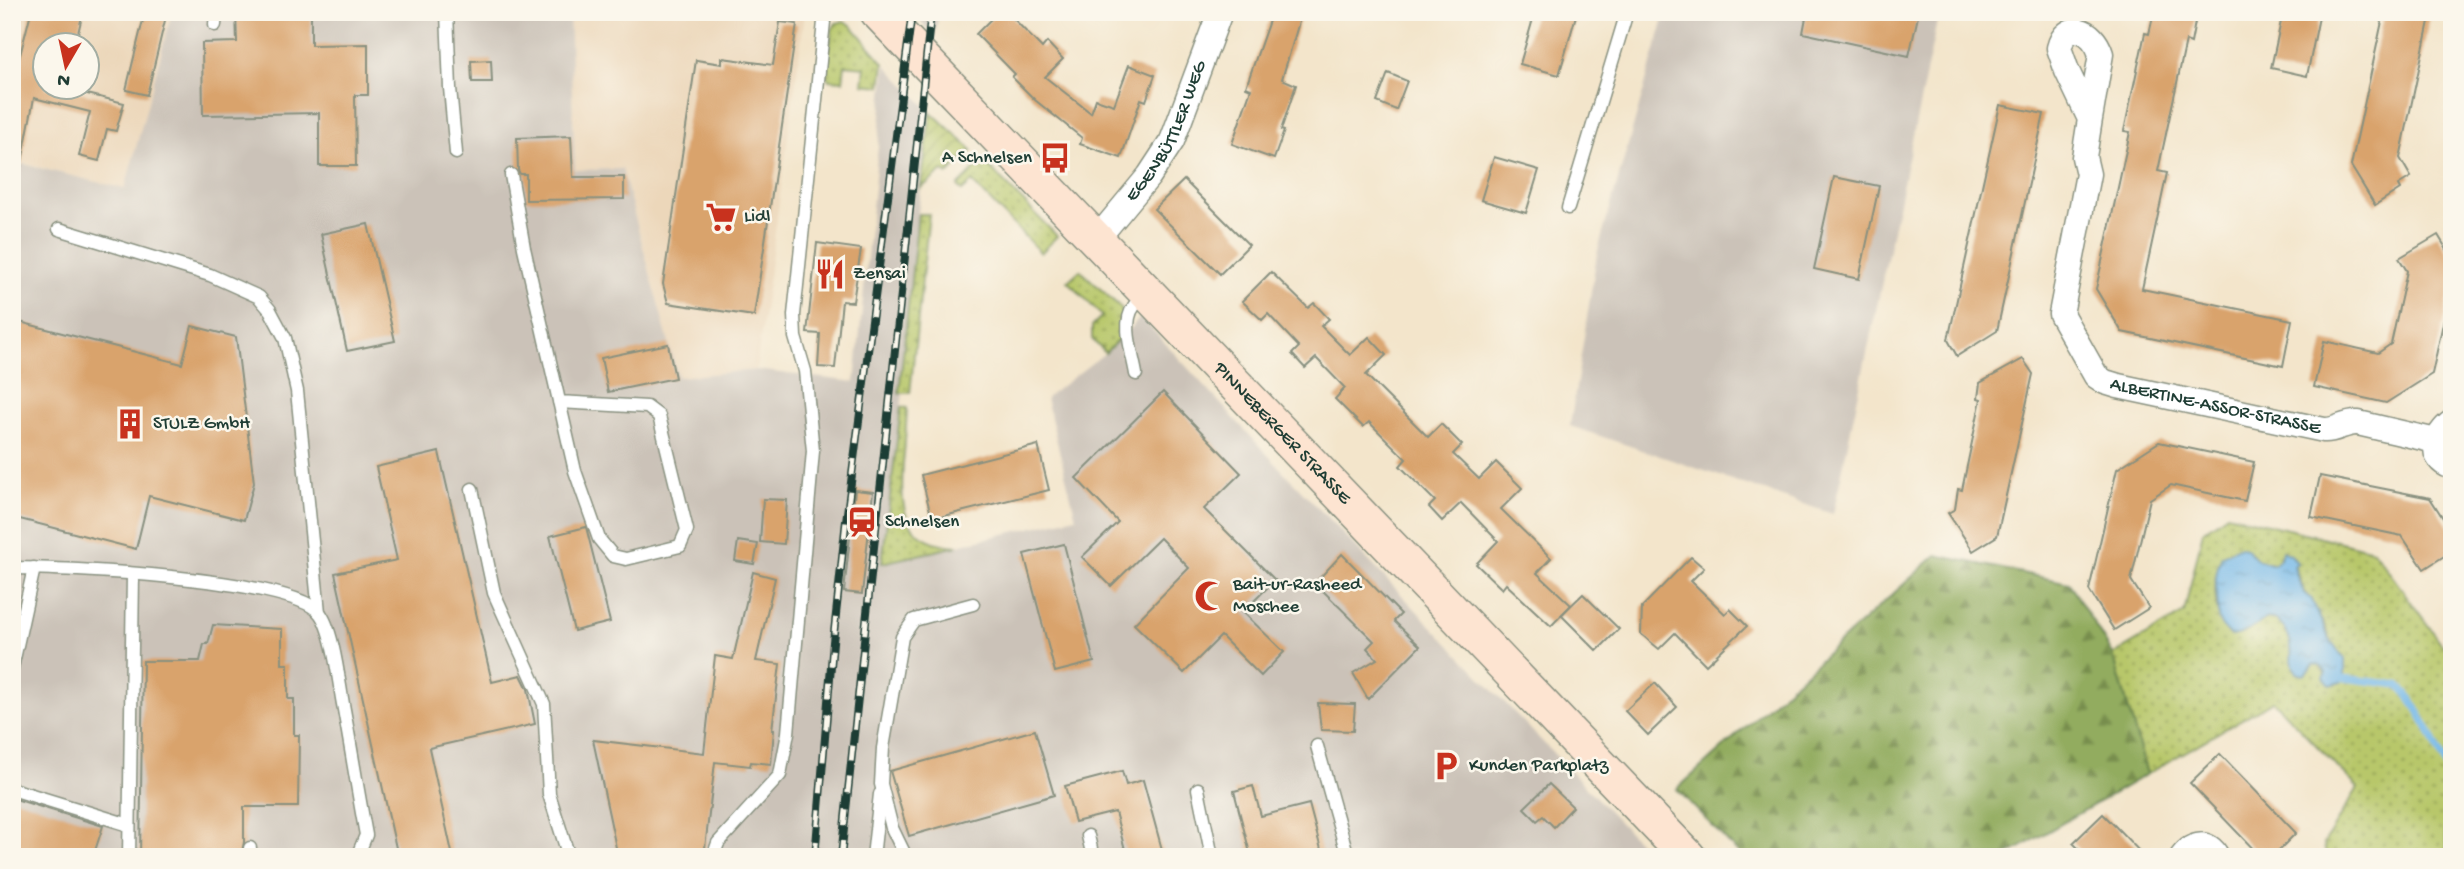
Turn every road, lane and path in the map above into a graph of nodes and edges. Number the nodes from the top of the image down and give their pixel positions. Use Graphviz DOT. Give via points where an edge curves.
graph roads {
  1 [pos="447,12"];
  2 [pos="825,12"];
  3 [pos="877,12"];
  4 [pos="1220,12"];
  5 [pos="1627,12"];
  6 [pos="2090,119"];
  7 [pos="456,153"];
  8 [pos="511,175"];
  9 [pos="1568,208"];
  10 [pos="59,229"];
  11 [pos="1096,240"];
  12 [pos="1147,293"];
  13 [pos="1136,374"];
  14 [pos="559,402"];
  15 [pos="2452,422"];
  16 [pos="2436,442"];
  17 [pos="2452,468"];
  18 [pos="472,489"];
  19 [pos="12,568"];
  20 [pos="34,568"];
  21 [pos="133,575"];
  22 [pos="973,604"];
  23 [pos="319,612"];
  24 [pos="12,668"];
  25 [pos="1317,746"];
  26 [pos="880,784"];
  27 [pos="12,789"];
  28 [pos="1198,789"];
  29 [pos="129,825"];
  30 [pos="1088,836"];
  31 [pos="129,857"];
  32 [pos="357,857"];
  33 [pos="569,857"];
  34 [pos="713,857"];
  35 [pos="873,857"];
  36 [pos="906,857"];
  37 [pos="1093,857"];
  38 [pos="1212,857"];
  39 [pos="1348,857"];
  40 [pos="1688,857"];
  41 [pos="2182,857"];
  42 [pos="2217,857"];
  1 -- 7 [label="lane"];
  2 -- 34 [label="lane" via="794,315 813,451 788,733 780,775 718,843"];
  3 -- 11 [label="main road, PINNEBERGER STRASSE"];
  4 -- 11 [label="street, EGENBÜTTLER WEG" via="1172,141"];
  5 -- 9 [label="lane"];
  6 -- 16 [label="street, ALBERTINE-ASSOR-STRASSE" via="2084,157 2087,192 2061,314 2096,376 2118,386 2324,430 2358,423"];
  8 -- 14 [label="lane"];
  10 -- 23 [label="lane" via="210,275 259,297 270,310 285,338 297,391"];
  11 -- 12 [label="main road, PINNEBERGER STRASSE"];
  12 -- 13 [label="lane" via="1129,316"];
  12 -- 40 [label="main road, PINNEBERGER STRASSE"];
  14 -- 14 [label="lane" via="575,471 599,540 613,556 626,559 680,546 687,530 659,416 646,407"];
  15 -- 16 [label="street"];
  16 -- 17 [label="street" via="2437,456"];
  18 -- 33 [label="lane" via="494,593 544,704 550,794"];
  19 -- 20 [label="lane"];
  20 -- 21 [label="lane"];
  20 -- 24 [label="lane"];
  21 -- 23 [label="lane" via="215,581 290,596"];
  21 -- 29 [label="lane"];
  22 -- 26 [label="lane" via="914,620 902,637"];
  23 -- 32 [label="lane" via="332,643 366,835"];
  25 -- 39 [label="lane"];
  26 -- 35 [label="lane"];
  26 -- 36 [label="lane"];
  27 -- 29 [label="lane"];
  28 -- 38 [label="lane"];
  29 -- 31 [label="lane"];
  30 -- 37 [label="lane"];
  41 -- 42 [label="street" via="2199,845 2211,848"];
}
